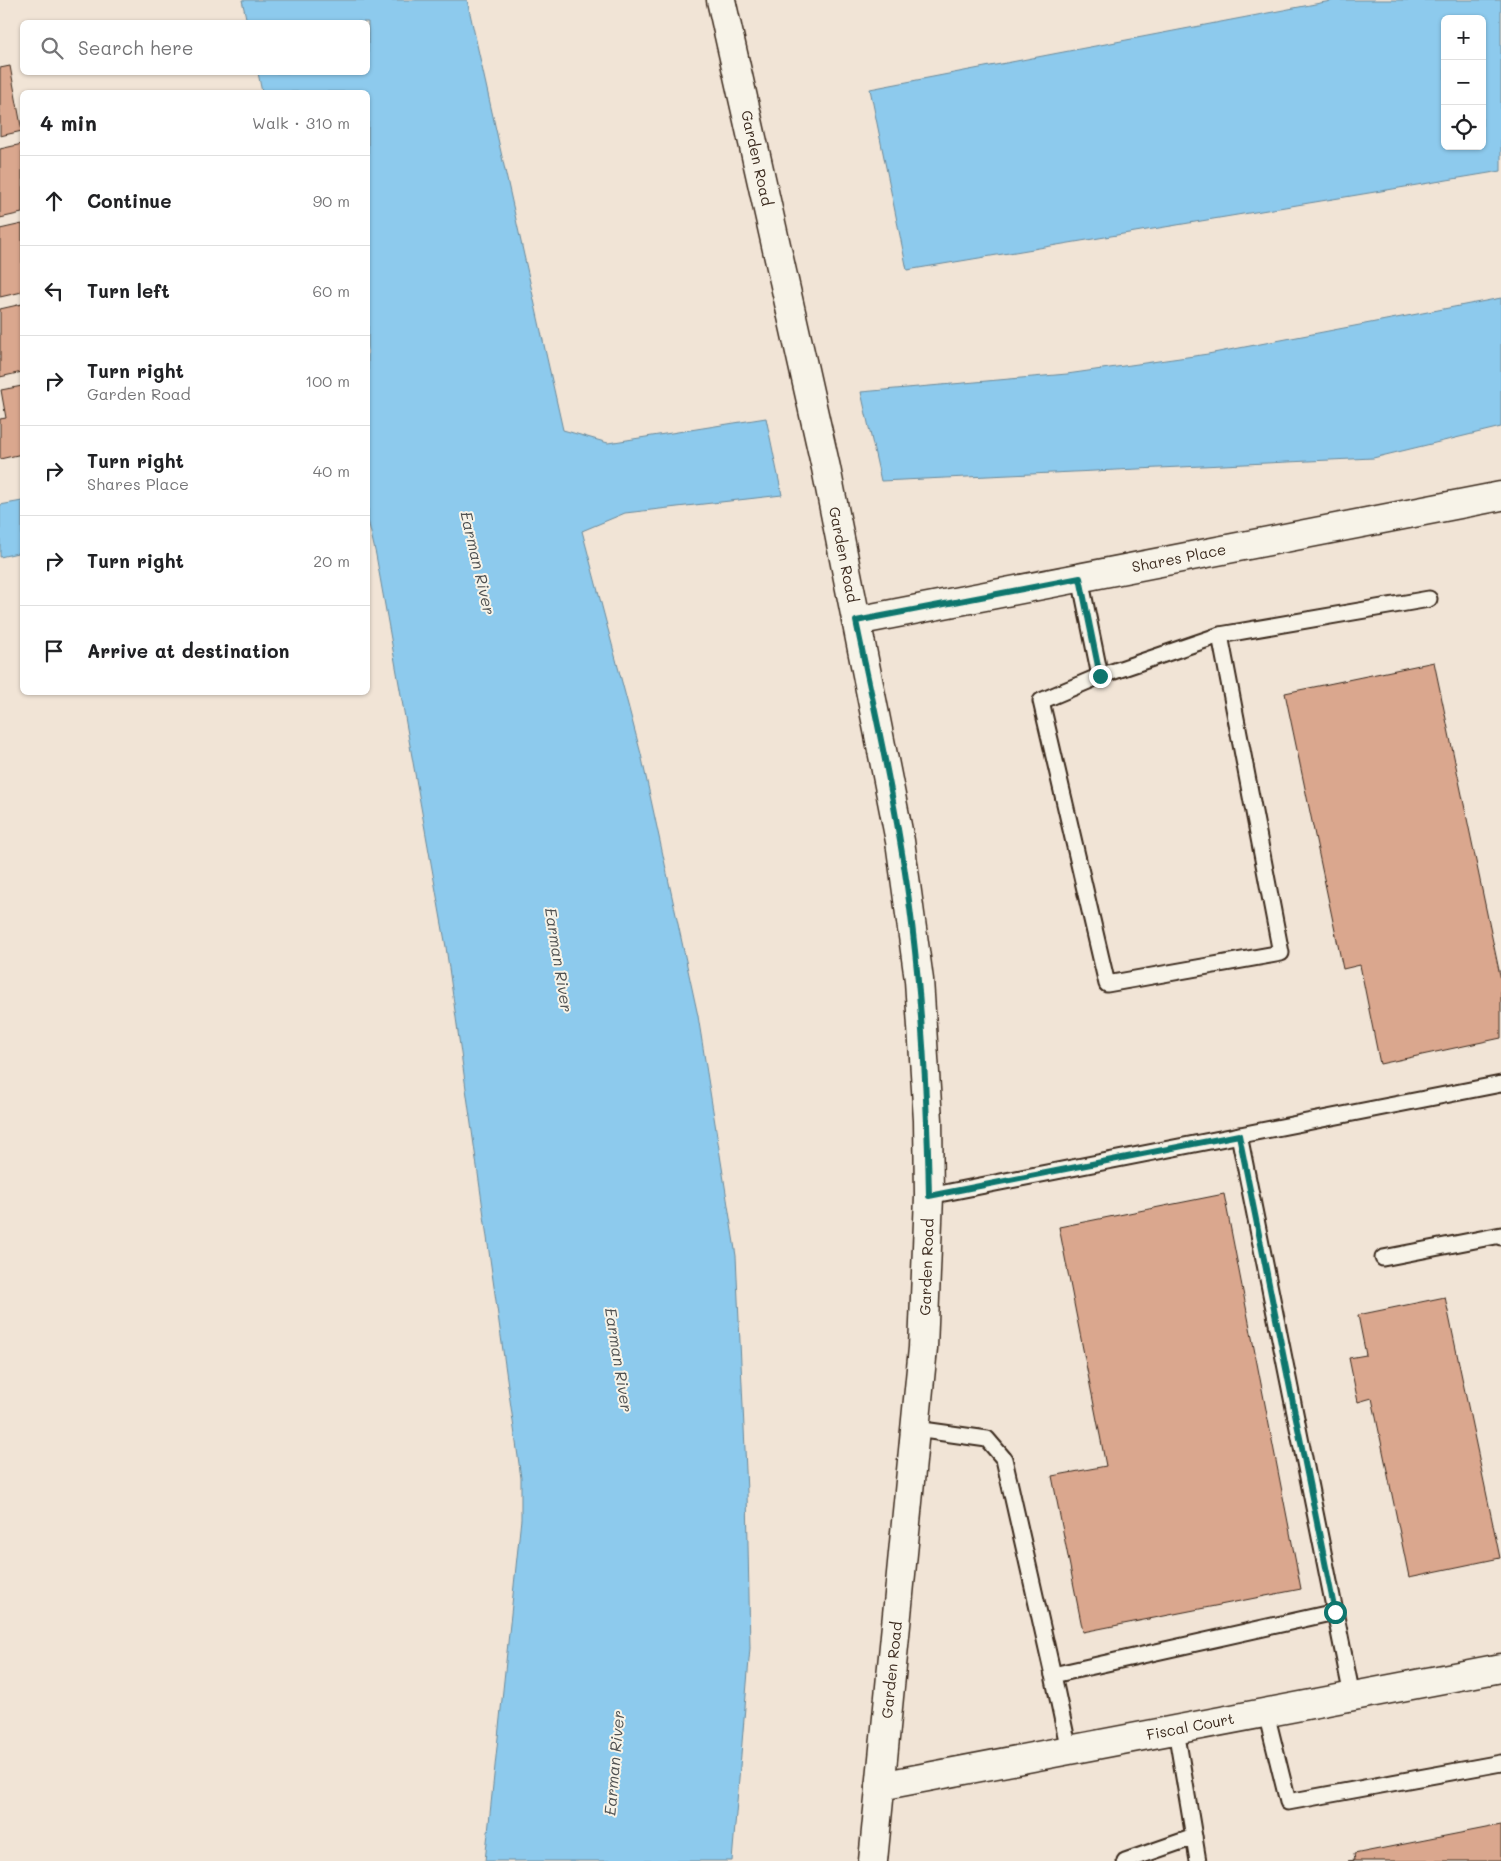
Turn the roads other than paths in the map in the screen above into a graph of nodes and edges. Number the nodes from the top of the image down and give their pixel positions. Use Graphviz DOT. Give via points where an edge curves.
graph roads {
  1 [pos="721,0"];
  2 [pos="1501,496"];
  3 [pos="1080,578"];
  4 [pos="1430,599"];
  5 [pos="856,621"];
  6 [pos="1220,635"];
  7 [pos="1100,676"];
  8 [pos="1501,1084"];
  9 [pos="1239,1135"];
  10 [pos="929,1196"];
  11 [pos="1501,1237"];
  12 [pos="1383,1258"];
  13 [pos="916,1429"];
  14 [pos="1335,1612"];
  15 [pos="1501,1668"];
  16 [pos="1054,1675"];
  17 [pos="1352,1696"];
  18 [pos="1266,1713"];
  19 [pos="1176,1730"];
  20 [pos="1069,1750"];
  21 [pos="1501,1764"];
  22 [pos="880,1786"];
  23 [pos="1194,1837"];
  24 [pos="873,1861"];
  25 [pos="1125,1861"];
  26 [pos="1198,1861"];
  1 -- 5 [label="street, Garden Road" via="826,468"];
  2 -- 3 [label="street, Shares Place"];
  3 -- 5 [label="street, Shares Place"];
  3 -- 7 [label="lane"];
  4 -- 6 [label="lane"];
  5 -- 10 [label="street, Garden Road" via="900,841 919,980 928,1120"];
  6 -- 7 [label="lane"];
  6 -- 7 [label="lane" via="1281,953 1107,984 1041,701"];
  8 -- 9 [label="lane"];
  9 -- 10 [label="lane"];
  9 -- 14 [label="lane"];
  10 -- 13 [label="street, Garden Road" via="924,1348"];
  11 -- 12 [label="lane"];
  13 -- 16 [label="lane" via="987,1440 1004,1459"];
  13 -- 22 [label="street, Garden Road"];
  14 -- 16 [label="lane"];
  14 -- 17 [label="lane"];
  15 -- 17 [label="street, Fiscal Court"];
  16 -- 20 [label="lane"];
  17 -- 18 [label="street, Fiscal Court"];
  18 -- 19 [label="street, Fiscal Court"];
  18 -- 21 [label="lane" via="1288,1802"];
  19 -- 20 [label="street, Fiscal Court"];
  19 -- 23 [label="lane"];
  20 -- 22 [label="street, Fiscal Court"];
  22 -- 24 [label="street, Garden Road"];
  23 -- 25 [label="lane"];
  23 -- 26 [label="lane"];
}
